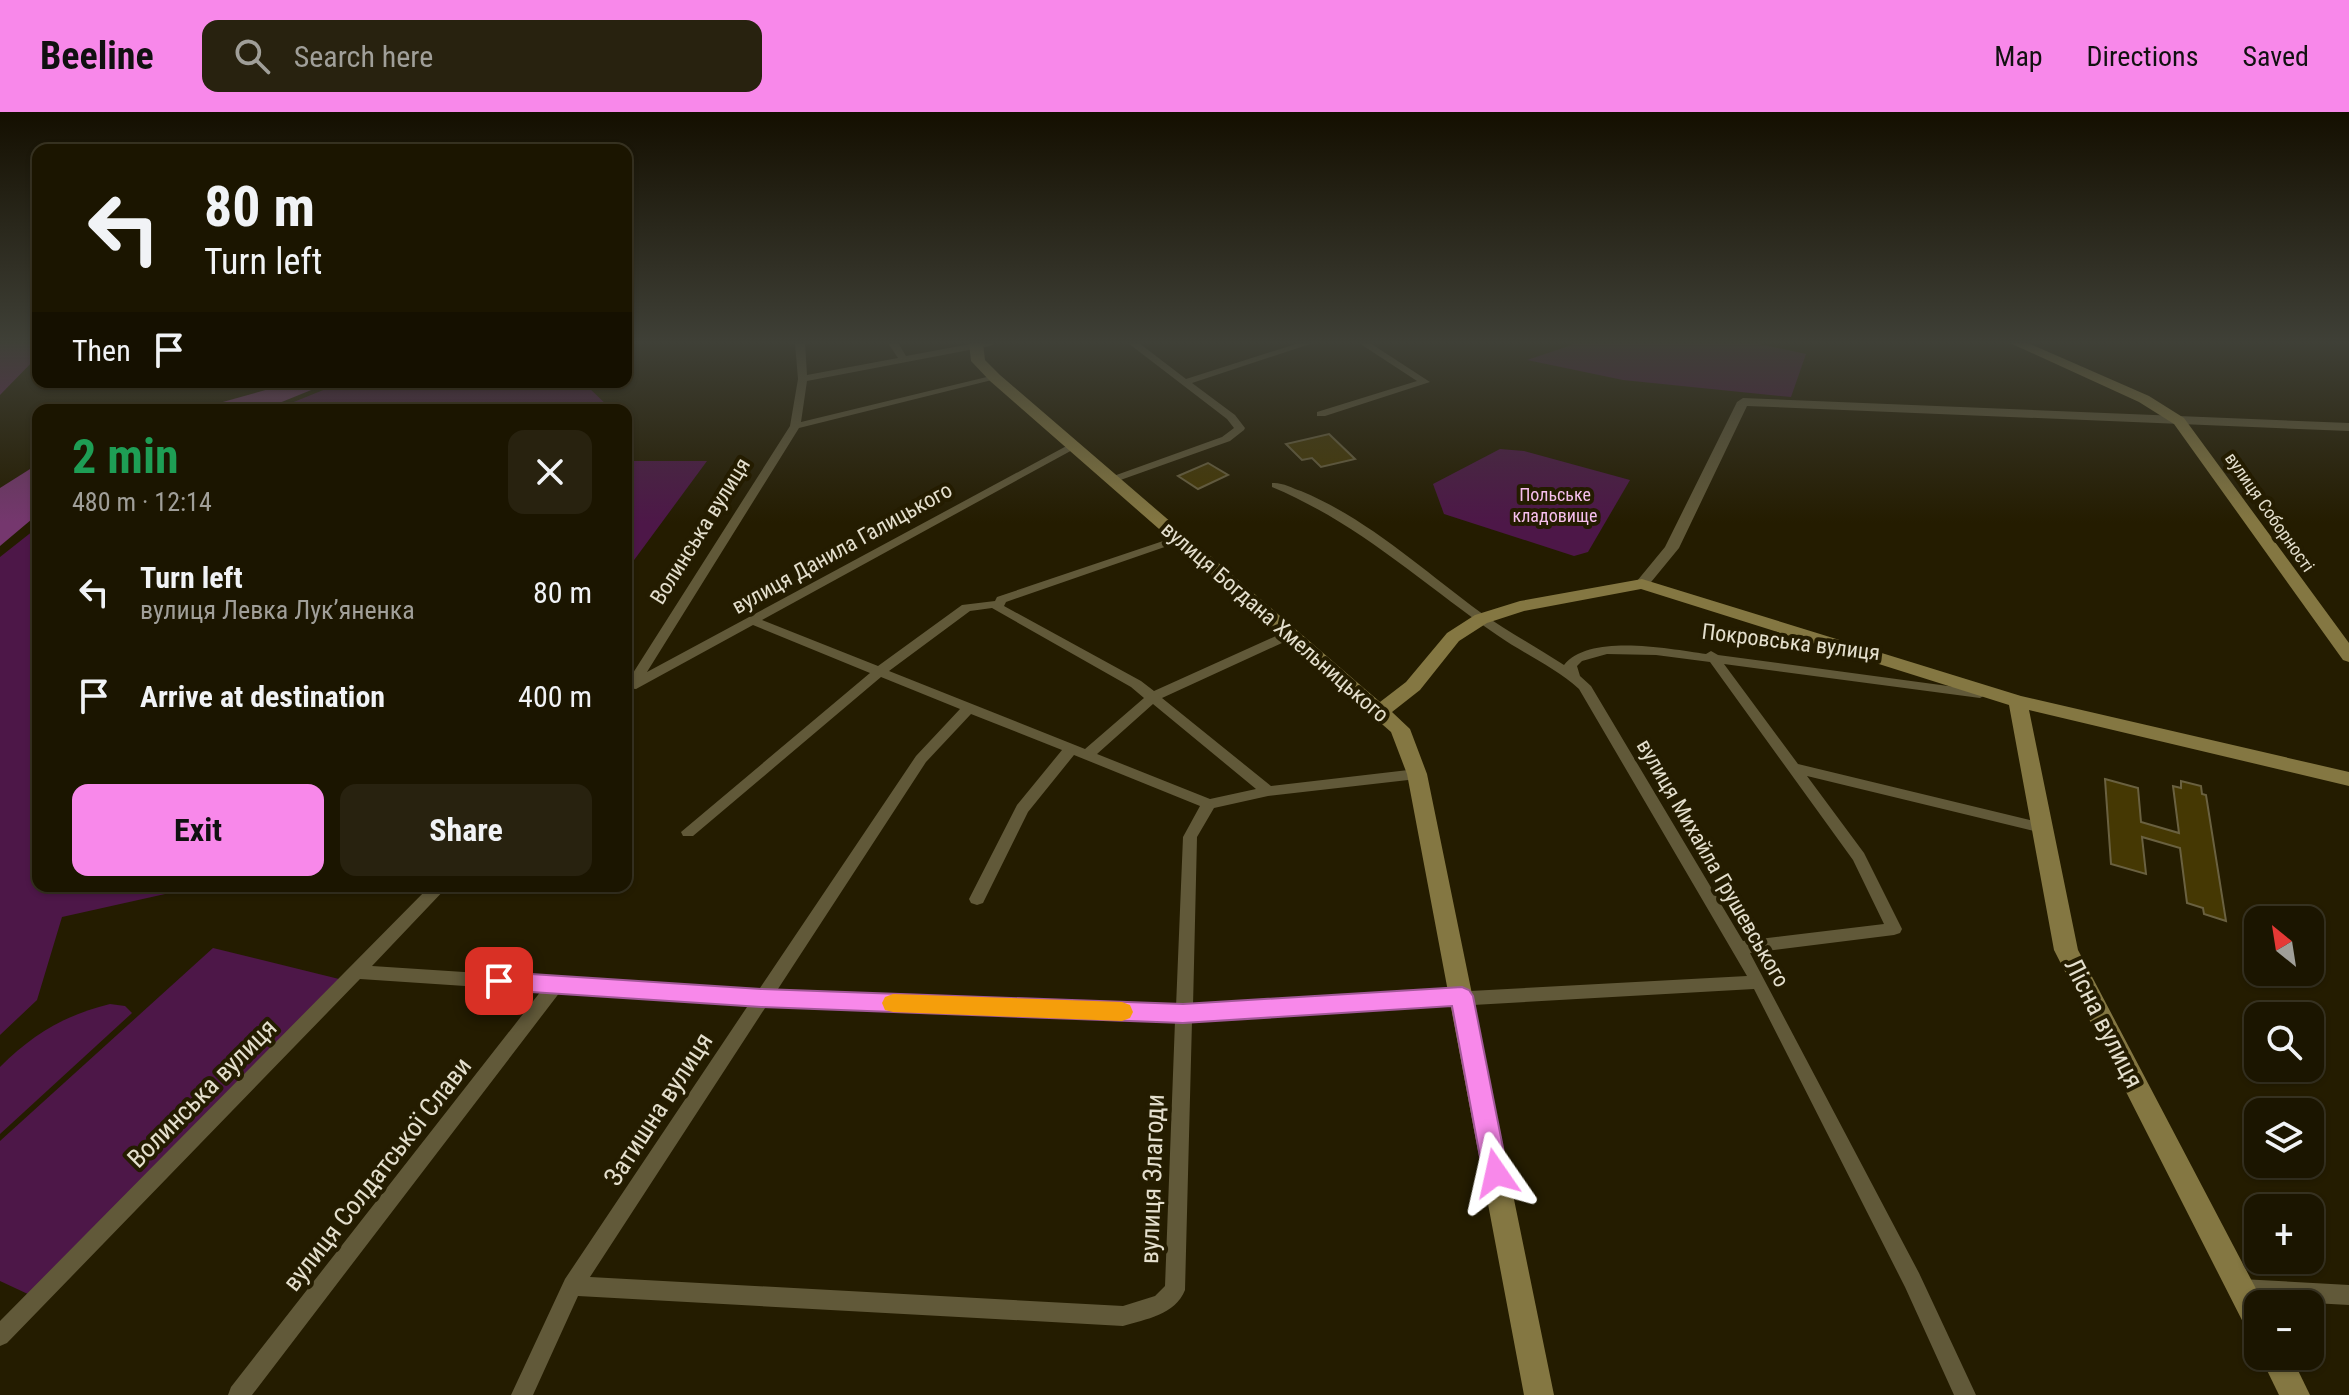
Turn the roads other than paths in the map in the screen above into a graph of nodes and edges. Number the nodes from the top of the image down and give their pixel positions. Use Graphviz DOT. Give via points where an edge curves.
graph roads {
  1 [pos="799,403"];
  2 [pos="891,403"];
  3 [pos="1023,403"];
  4 [pos="1212,403"];
  5 [pos="1357,403"];
  6 [pos="1743,403"];
  7 [pos="1763,403"];
  8 [pos="2150,403"];
  9 [pos="1321,414"];
  10 [pos="2179,421"];
  11 [pos="795,426"];
  12 [pos="2349,427"];
  13 [pos="1072,446"];
  14 [pos="1112,480"];
  15 [pos="1276,485"];
  16 [pos="1178,539"];
  17 [pos="1642,584"];
  18 [pos="997,604"];
  19 [pos="1481,619"];
  20 [pos="751,620"];
  21 [pos="1291,634"];
  22 [pos="1711,655"];
  23 [pos="2349,656"];
  24 [pos="878,673"];
  25 [pos="1574,675"];
  26 [pos="632,682"];
  27 [pos="632,686"];
  28 [pos="1413,686"];
  29 [pos="1153,697"];
  30 [pos="2018,701"];
  31 [pos="1374,705"];
  32 [pos="969,708"];
  33 [pos="1400,729"];
  34 [pos="1079,752"];
  35 [pos="1795,768"];
  36 [pos="1417,774"];
  37 [pos="2349,779"];
  38 [pos="1268,791"];
  39 [pos="1209,804"];
  40 [pos="2042,828"];
  41 [pos="688,832"];
  42 [pos="434,892"];
  43 [pos="977,899"];
  44 [pos="1740,948"];
  45 [pos="358,972"];
  46 [pos="1759,982"];
  47 [pos="556,984"];
  48 [pos="1462,996"];
  49 [pos="761,998"];
  50 [pos="1183,1014"];
  51 [pos="572,1286"];
  52 [pos="2241,1289"];
  53 [pos="2244,1295"];
  54 [pos="2349,1295"];
  55 [pos="0,1336"];
  56 [pos="2282,1370"];
  57 [pos="239,1395"];
  58 [pos="522,1395"];
  59 [pos="1539,1395"];
  60 [pos="1965,1395"];
  61 [pos="2295,1395"];
  1 -- 11 [label="street, Волинська вулиця"];
  2 -- 11 [label="street"];
  3 -- 13 [label="main road, вулиця Богдана Хмельницького"];
  4 -- 14 [label="street" via="1236,422 1238,432"];
  5 -- 9 [label="street"];
  6 -- 17 [label="street" via="1672,548"];
  7 -- 10 [label="street"];
  8 -- 10 [label="main road, вулиця Соборності"];
  10 -- 12 [label="street"];
  10 -- 23 [label="main road, вулиця Соборності"];
  11 -- 26 [label="street, Волинська вулиця"];
  13 -- 14 [label="main road, вулиця Богдана Хмельницького"];
  13 -- 20 [label="street, вулиця Данила Галицького"];
  14 -- 16 [label="main road, вулиця Богдана Хмельницького"];
  15 -- 19 [label="street" via="1329,507"];
  16 -- 18 [label="street"];
  16 -- 21 [label="main road, вулиця Богдана Хмельницького"];
  17 -- 19 [label="main road" via="1520,606"];
  17 -- 30 [label="main road, Покровська вулиця"];
  18 -- 24 [label="street" via="966,608"];
  18 -- 29 [label="street"];
  19 -- 25 [label="street"];
  19 -- 28 [label="main road" via="1441,648"];
  20 -- 24 [label="street"];
  20 -- 27 [label="street, вулиця Данила Галицького"];
  21 -- 29 [label="street"];
  21 -- 31 [label="main road, вулиця Богдана Хмельницького"];
  22 -- 25 [label="street, Покровська вулиця" via="1607,650 1577,658 1570,665"];
  22 -- 30 [label="street, Покровська вулиця"];
  22 -- 35 [label="street"];
  24 -- 32 [label="street"];
  24 -- 41 [label="street"];
  25 -- 44 [label="street, вулиця Михайла Грушевського"];
  28 -- 31 [label="main road"];
  28 -- 33 [label="main road"];
  29 -- 34 [label="street"];
  29 -- 38 [label="street"];
  30 -- 37 [label="main road, Покровська вулиця"];
  30 -- 40 [label="main road, Лісна вулиця"];
  31 -- 33 [label="main road, вулиця Богдана Хмельницького"];
  32 -- 34 [label="street"];
  32 -- 49 [label="street, Затишна вулиця" via="921,759"];
  33 -- 36 [label="main road, вулиця Богдана Хмельницького"];
  34 -- 39 [label="street"];
  34 -- 43 [label="street" via="1022,809"];
  35 -- 40 [label="street"];
  35 -- 44 [label="street" via="1859,857 1894,929"];
  36 -- 38 [label="street"];
  36 -- 48 [label="main road, вулиця Богдана Хмельницького"];
  38 -- 39 [label="street"];
  39 -- 50 [label="street, вулиця Злагоди" via="1190,837"];
  40 -- 52 [label="main road, Лісна вулиця" via="2066,950"];
  42 -- 45 [label="street, Волинська вулиця"];
  44 -- 46 [label="street, вулиця Михайла Грушевського"];
  45 -- 47 [label="street"];
  45 -- 55 [label="street, Волинська вулиця"];
  46 -- 48 [label="street"];
  46 -- 60 [label="street, вулиця Михайла Грушевського"];
  47 -- 49 [label="street"];
  47 -- 57 [label="street, вулиця Солдатської Слави"];
  48 -- 50 [label="street"];
  48 -- 59 [label="main road, вулиця Богдана Хмельницького"];
  49 -- 50 [label="street"];
  49 -- 51 [label="street, Затишна вулиця"];
  50 -- 51 [label="street, вулиця Злагоди" via="1175,1290 1161,1304 1123,1316"];
  51 -- 58 [label="street, Затишна вулиця"];
  52 -- 53 [label="main road, Лісна вулиця"];
  52 -- 54 [label="street"];
  56 -- 61 [label="main road"];
}
